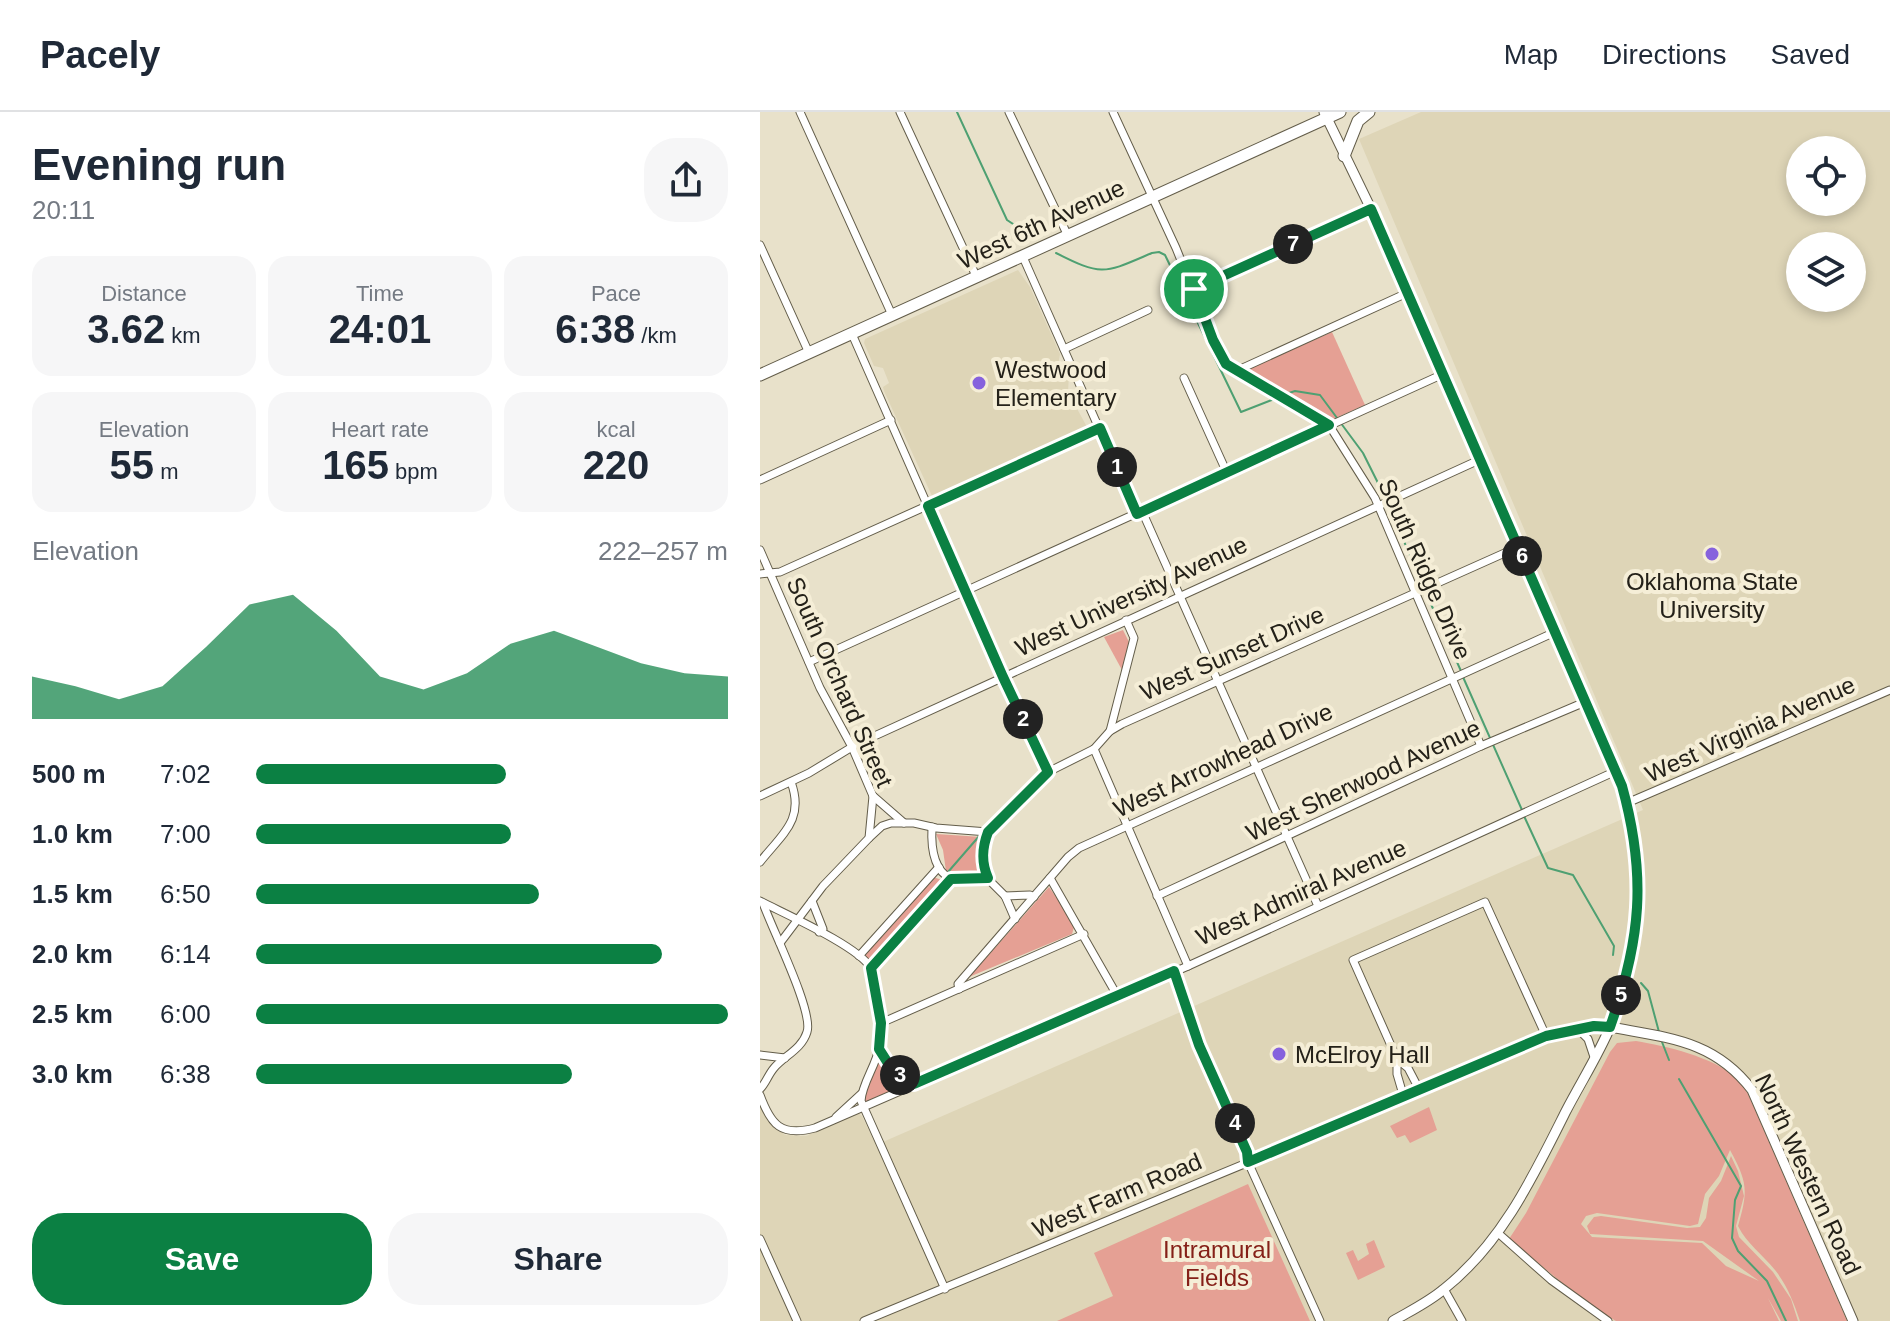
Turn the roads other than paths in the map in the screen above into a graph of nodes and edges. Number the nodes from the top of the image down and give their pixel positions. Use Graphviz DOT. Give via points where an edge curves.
graph roads {
  1 [pos="800,112"];
  2 [pos="900,112"];
  3 [pos="1009,112"];
  4 [pos="1113,112"];
  5 [pos="1340,112"];
  6 [pos="1369,112"];
  7 [pos="1325,115"];
  8 [pos="1344,156"];
  9 [pos="1151,198"];
  10 [pos="1371,209"];
  11 [pos="1068,236"];
  12 [pos="760,245"];
  13 [pos="1023,257"];
  14 [pos="977,278"];
  15 [pos="1194,289"];
  16 [pos="1407,293"];
  17 [pos="1148,310"];
  18 [pos="892,315"];
  19 [pos="852,334"];
  20 [pos="1064,349"];
  21 [pos="809,353"];
  22 [pos="1236,371"];
  23 [pos="760,375"];
  24 [pos="1441,375"];
  25 [pos="1184,378"];
  26 [pos="891,420"];
  27 [pos="1336,422"];
  28 [pos="1100,428"];
  29 [pos="1479,460"];
  30 [pos="1227,473"];
  31 [pos="760,480"];
  32 [pos="1384,503"];
  33 [pos="928,506"];
  34 [pos="1140,512"];
  35 [pos="1518,547"];
  36 [pos="760,550"];
  37 [pos="760,574"];
  38 [pos="771,574"];
  39 [pos="1422,590"];
  40 [pos="966,591"];
  41 [pos="1180,596"];
  42 [pos="1126,620"];
  43 [pos="1555,632"];
  44 [pos="809,662"];
  45 [pos="1458,675"];
  46 [pos="1003,677"];
  47 [pos="1220,682"];
  48 [pos="1890,690"];
  49 [pos="1585,702"];
  50 [pos="1110,731"];
  51 [pos="1488,743"];
  52 [pos="852,747"];
  53 [pos="1094,749"];
  54 [pos="1258,767"];
  55 [pos="1616,771"];
  56 [pos="1048,772"];
  57 [pos="791,782"];
  58 [pos="760,796"];
  59 [pos="873,796"];
  60 [pos="1627,803"];
  61 [pos="904,823"];
  62 [pos="1127,826"];
  63 [pos="932,827"];
  64 [pos="988,832"];
  65 [pos="1288,837"];
  66 [pos="869,838"];
  67 [pos="760,862"];
  68 [pos="939,867"];
  69 [pos="988,878"];
  70 [pos="1050,878"];
  71 [pos="951,879"];
  72 [pos="1005,896"];
  73 [pos="1157,896"];
  74 [pos="1034,897"];
  75 [pos="812,901"];
  76 [pos="762,902"];
  77 [pos="1318,906"];
  78 [pos="1015,919"];
  79 [pos="797,920"];
  80 [pos="819,932"];
  81 [pos="1084,934"];
  82 [pos="780,943"];
  83 [pos="859,956"];
  84 [pos="1188,966"];
  85 [pos="871,968"];
  86 [pos="1174,971"];
  87 [pos="959,989"];
  88 [pos="1118,997"];
  89 [pos="881,1023"];
  90 [pos="1610,1027"];
  91 [pos="1577,1028"];
  92 [pos="1546,1036"];
  93 [pos="879,1049"];
  94 [pos="760,1055"];
  95 [pos="1594,1057"];
  96 [pos="785,1058"];
  97 [pos="1397,1059"];
  98 [pos="914,1084"];
  99 [pos="1420,1091"];
  100 [pos="760,1092"];
  101 [pos="861,1094"];
  102 [pos="1404,1098"];
  103 [pos="864,1107"];
  104 [pos="831,1121"];
  105 [pos="1248,1162"];
  106 [pos="1498,1233"];
  107 [pos="760,1239"];
  108 [pos="945,1289"];
  109 [pos="1444,1289"];
  110 [pos="797,1321"];
  111 [pos="864,1321"];
  112 [pos="1320,1321"];
  113 [pos="1393,1321"];
  114 [pos="1462,1321"];
  115 [pos="1608,1321"];
  116 [pos="1853,1321"];
  1 -- 18 [label="street"];
  2 -- 14 [label="street"];
  3 -- 11 [label="street"];
  4 -- 9 [label="street, South Ridge Drive"];
  5 -- 7 [label="highway, West 6th Avenue"];
  6 -- 8 [label="highway" via="1358,121"];
  7 -- 8 [label="main road"];
  7 -- 9 [label="highway, West 6th Avenue"];
  8 -- 10 [label="main road"];
  9 -- 11 [label="highway, West 6th Avenue"];
  9 -- 15 [label="street, South Ridge Drive"];
  10 -- 15 [label="street"];
  10 -- 16 [label="main road"];
  11 -- 13 [label="highway, West 6th Avenue"];
  12 -- 21 [label="street"];
  13 -- 14 [label="highway, West 6th Avenue"];
  13 -- 20 [label="street"];
  14 -- 18 [label="highway, West 6th Avenue"];
  15 -- 22 [label="street, South Ridge Drive" via="1213,340"];
  16 -- 22 [label="street"];
  16 -- 24 [label="main road"];
  17 -- 20 [label="street"];
  18 -- 19 [label="highway, West 6th Avenue"];
  19 -- 21 [label="highway, West 6th Avenue"];
  19 -- 26 [label="street"];
  20 -- 28 [label="street"];
  21 -- 23 [label="highway, West 6th Avenue"];
  22 -- 27 [label="street, South Ridge Drive"];
  24 -- 27 [label="street"];
  24 -- 29 [label="main road"];
  25 -- 30 [label="street"];
  26 -- 31 [label="street"];
  26 -- 33 [label="street"];
  27 -- 30 [label="street"];
  27 -- 32 [label="street, South Ridge Drive"];
  28 -- 33 [label="street"];
  28 -- 34 [label="street"];
  29 -- 32 [label="street, West University Avenue"];
  29 -- 35 [label="main road"];
  30 -- 34 [label="street"];
  32 -- 39 [label="street, South Ridge Drive"];
  32 -- 41 [label="street, West University Avenue"];
  33 -- 38 [label="street"];
  33 -- 40 [label="street"];
  34 -- 40 [label="street"];
  34 -- 41 [label="street"];
  35 -- 39 [label="street, West Sunset Drive"];
  35 -- 43 [label="main road"];
  36 -- 38 [label="street, South Orchard Street"];
  37 -- 38 [label="street"];
  38 -- 44 [label="street, South Orchard Street"];
  39 -- 45 [label="street, South Ridge Drive"];
  39 -- 47 [label="street, West Sunset Drive"];
  40 -- 44 [label="street"];
  40 -- 46 [label="street"];
  41 -- 42 [label="street, West University Avenue"];
  41 -- 47 [label="street"];
  42 -- 46 [label="street, West University Avenue"];
  42 -- 50 [label="street" via="1134,638"];
  43 -- 45 [label="street, West Arrowhead Drive"];
  43 -- 49 [label="main road"];
  44 -- 52 [label="street, South Orchard Street"];
  45 -- 51 [label="street, South Ridge Drive"];
  45 -- 54 [label="street, West Arrowhead Drive"];
  46 -- 52 [label="street, West University Avenue"];
  46 -- 56 [label="street"];
  47 -- 50 [label="street, West Sunset Drive"];
  47 -- 54 [label="street"];
  48 -- 60 [label="street, West Virginia Avenue"];
  49 -- 51 [label="street, West Sherwood Avenue"];
  49 -- 55 [label="main road"];
  50 -- 53 [label="street, West Sunset Drive"];
  51 -- 65 [label="street, West Sherwood Avenue"];
  52 -- 57 [label="street, West University Avenue"];
  52 -- 59 [label="street, South Orchard Street"];
  53 -- 56 [label="street, West Sunset Drive"];
  53 -- 62 [label="street"];
  54 -- 62 [label="street, West Arrowhead Drive"];
  54 -- 65 [label="street"];
  55 -- 60 [label="main road"];
  55 -- 77 [label="street, West Admiral Avenue"];
  56 -- 64 [label="street, West Sunset Drive"];
  57 -- 58 [label="street, West University Avenue"];
  57 -- 67 [label="street" via="797,799 792,823"];
  59 -- 61 [label="street"];
  59 -- 66 [label="street, South Orchard Street"];
  60 -- 90 [label="main road" via="1638,873 1636,937"];
  61 -- 63 [label="street"];
  61 -- 66 [label="street" via="882,826"];
  62 -- 70 [label="street, West Arrowhead Drive" via="1079,848"];
  62 -- 73 [label="street"];
  63 -- 64 [label="street"];
  63 -- 68 [label="street"];
  64 -- 69 [label="street" via="983,855"];
  65 -- 73 [label="street, West Sherwood Avenue"];
  65 -- 77 [label="street"];
  66 -- 75 [label="street"];
  68 -- 71 [label="street"];
  68 -- 83 [label="street"];
  69 -- 71 [label="street"];
  69 -- 72 [label="street"];
  70 -- 74 [label="street, West Arrowhead Drive"];
  70 -- 81 [label="street"];
  71 -- 85 [label="street"];
  72 -- 74 [label="street"];
  72 -- 78 [label="street"];
  73 -- 84 [label="street"];
  74 -- 78 [label="street, West Arrowhead Drive"];
  75 -- 79 [label="street"];
  75 -- 80 [label="street" via="823,929"];
  76 -- 79 [label="street"];
  76 -- 82 [label="street"];
  77 -- 84 [label="street, West Admiral Avenue"];
  78 -- 87 [label="street, West Arrowhead Drive"];
  79 -- 80 [label="street"];
  79 -- 82 [label="street"];
  80 -- 83 [label="street"];
  81 -- 87 [label="street"];
  81 -- 88 [label="street"];
  82 -- 96 [label="street" via="808,1026 801,1043"];
  83 -- 85 [label="street"];
  84 -- 86 [label="street, West Admiral Avenue"];
  85 -- 89 [label="street"];
  86 -- 88 [label="street, West Admiral Avenue"];
  86 -- 105 [label="street"];
  87 -- 89 [label="street"];
  88 -- 98 [label="street, West Admiral Avenue"];
  89 -- 93 [label="street"];
  90 -- 91 [label="street, West Farm Road"];
  90 -- 95 [label="main road"];
  90 -- 116 [label="main road, North Western Road" via="1701,1046 1739,1073 1752,1090"];
  91 -- 92 [label="street, West Farm Road"];
  91 -- 95 [label="street"];
  92 -- 97 [label="street" via="1485,902 1353,960"];
  92 -- 99 [label="street, West Farm Road"];
  93 -- 98 [label="street" via="893,1071"];
  93 -- 101 [label="street"];
  94 -- 96 [label="street"];
  95 -- 106 [label="main road" via="1552,1144"];
  96 -- 100 [label="street"];
  97 -- 99 [label="street"];
  97 -- 102 [label="street"];
  98 -- 103 [label="street, West Admiral Avenue"];
  99 -- 102 [label="street, West Farm Road"];
  100 -- 104 [label="street, West Admiral Avenue" via="780,1129 801,1132"];
  101 -- 103 [label="street"];
  101 -- 104 [label="street"];
  102 -- 105 [label="street, West Farm Road"];
  103 -- 104 [label="street, West Admiral Avenue"];
  103 -- 108 [label="street"];
  105 -- 108 [label="street, West Farm Road"];
  105 -- 112 [label="street"];
  106 -- 109 [label="main road"];
  106 -- 115 [label="street"];
  107 -- 110 [label="street"];
  108 -- 111 [label="street, West Farm Road"];
  109 -- 113 [label="main road"];
  109 -- 114 [label="street"];
}
